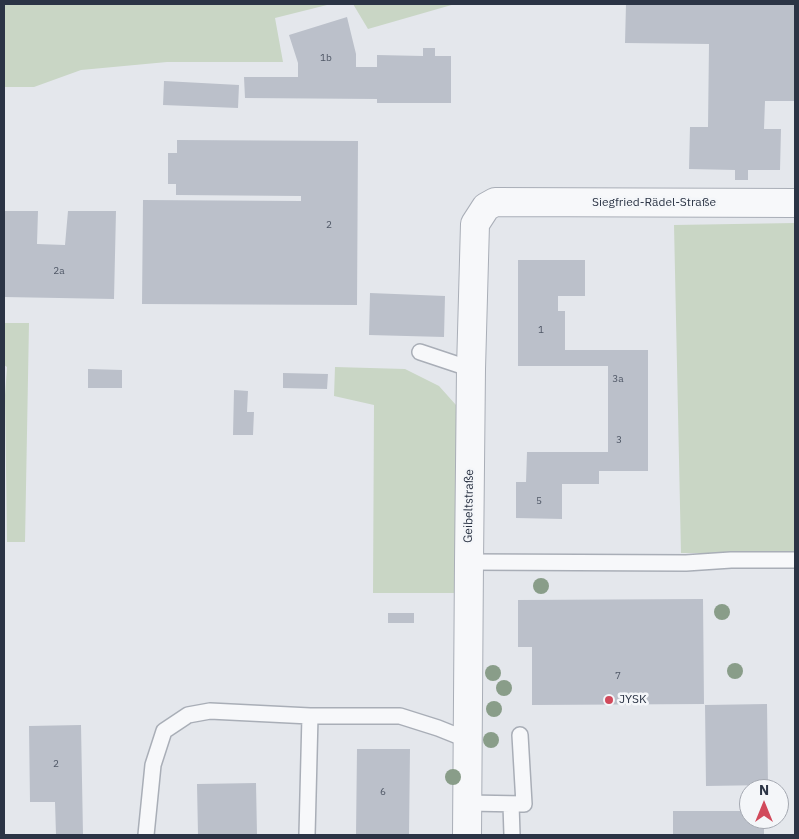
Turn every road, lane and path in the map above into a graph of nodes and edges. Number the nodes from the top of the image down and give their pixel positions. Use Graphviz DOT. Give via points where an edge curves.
graph roads {
  1 [pos="512,202"];
  2 [pos="795,203"];
  3 [pos="420,352"];
  4 [pos="471,369"];
  5 [pos="795,560"];
  6 [pos="468,562"];
  7 [pos="310,716"];
  8 [pos="520,735"];
  9 [pos="468,740"];
  10 [pos="467,803"];
  11 [pos="511,804"];
  12 [pos="146,835"];
  13 [pos="307,835"];
  14 [pos="468,835"];
  15 [pos="512,835"];
  1 -- 2 [label="street, Siegfried-Rädel-Straße"];
  1 -- 4 [label="street, Geibeltstraße" via="496,202 486,207 475,224"];
  3 -- 4 [label="lane"];
  4 -- 6 [label="street, Geibeltstraße"];
  5 -- 6 [label="lane"];
  6 -- 9 [label="street, Geibeltstraße"];
  7 -- 9 [label="lane" via="400,716"];
  7 -- 12 [label="lane" via="210,711 188,714 164,731 153,765"];
  7 -- 13 [label="lane"];
  8 -- 11 [label="lane" via="524,804"];
  9 -- 10 [label="street, Geibeltstraße"];
  10 -- 11 [label="lane"];
  10 -- 14 [label="street, Geibeltstraße"];
  11 -- 15 [label="lane"];
}
